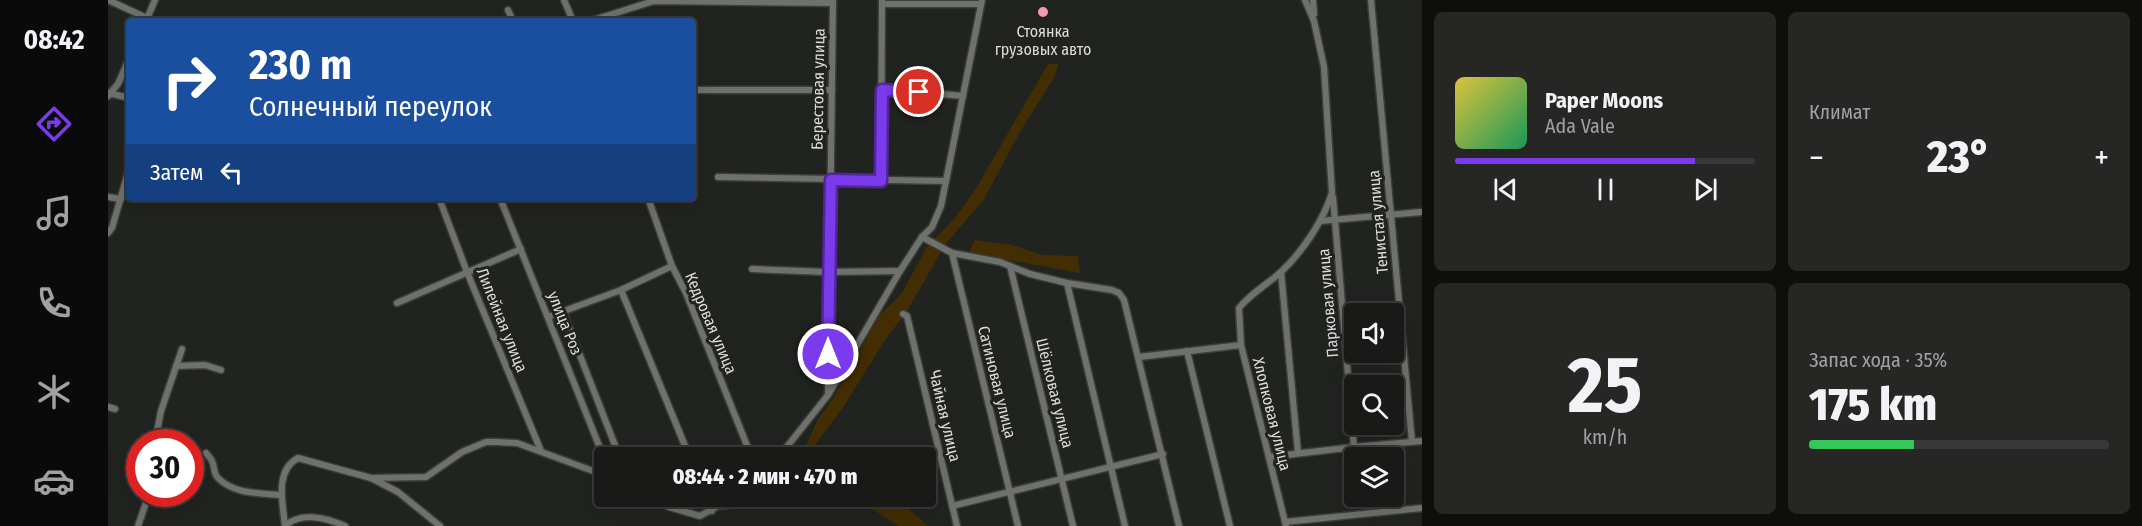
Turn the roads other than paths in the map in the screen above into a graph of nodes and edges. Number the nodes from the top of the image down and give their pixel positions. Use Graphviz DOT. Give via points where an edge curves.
graph roads {
  1 [pos="108,0"];
  2 [pos="155,0"];
  3 [pos="564,0"];
  4 [pos="1305,0"];
  5 [pos="1313,0"];
  6 [pos="1371,0"];
  7 [pos="833,2"];
  8 [pos="882,2"];
  9 [pos="981,2"];
  10 [pos="508,10"];
  11 [pos="142,18"];
  12 [pos="147,18"];
  13 [pos="512,18"];
  14 [pos="572,18"];
  15 [pos="600,18"];
  16 [pos="1314,21"];
  17 [pos="126,65"];
  18 [pos="696,90"];
  19 [pos="832,90"];
  20 [pos="882,90"];
  21 [pos="109,94"];
  22 [pos="963,96"];
  23 [pos="126,97"];
  24 [pos="718,177"];
  25 [pos="126,180"];
  26 [pos="831,180"];
  27 [pos="881,181"];
  28 [pos="946,181"];
  29 [pos="1332,193"];
  30 [pos="108,197"];
  31 [pos="121,199"];
  32 [pos="440,201"];
  33 [pos="501,201"];
  34 [pos="649,201"];
  35 [pos="1422,212"];
  36 [pos="1391,216"];
  37 [pos="1320,221"];
  38 [pos="1335,221"];
  39 [pos="108,233"];
  40 [pos="922,237"];
  41 [pos="521,249"];
  42 [pos="952,253"];
  43 [pos="672,266"];
  44 [pos="1010,266"];
  45 [pos="752,269"];
  46 [pos="900,271"];
  47 [pos="467,272"];
  48 [pos="828,272"];
  49 [pos="1281,272"];
  50 [pos="1067,283"];
  51 [pos="621,290"];
  52 [pos="397,303"];
  53 [pos="564,312"];
  54 [pos="903,314"];
  55 [pos="548,317"];
  56 [pos="1241,345"];
  57 [pos="182,349"];
  58 [pos="1187,351"];
  59 [pos="1138,357"];
  60 [pos="176,366"];
  61 [pos="221,370"];
  62 [pos="828,395"];
  63 [pos="156,429"];
  64 [pos="1422,441"];
  65 [pos="1412,442"];
  66 [pos="600,447"];
  67 [pos="616,447"];
  68 [pos="685,447"];
  69 [pos="748,447"];
  70 [pos="787,447"];
  71 [pos="1354,447"];
  72 [pos="1344,448"];
  73 [pos="542,451"];
  74 [pos="206,453"];
  75 [pos="1298,453"];
  76 [pos="1163,454"];
  77 [pos="1269,457"];
  78 [pos="1111,467"];
  79 [pos="594,471"];
  80 [pos="371,478"];
  81 [pos="1062,479"];
  82 [pos="1010,492"];
  83 [pos="281,495"];
  84 [pos="952,506"];
  85 [pos="145,507"];
  86 [pos="669,507"];
  87 [pos="710,507"];
  88 [pos="717,507"];
  89 [pos="1422,508"];
  90 [pos="712,511"];
  91 [pos="1286,524"];
  92 [pos="138,526"];
  93 [pos="285,526"];
  94 [pos="345,526"];
  95 [pos="440,526"];
  96 [pos="957,526"];
  97 [pos="1018,526"];
  98 [pos="1073,526"];
  99 [pos="1125,526"];
  100 [pos="1179,526"];
  101 [pos="1230,526"];
  1 -- 11 [label="street"];
  2 -- 12 [label="street"];
  3 -- 14 [label="street"];
  4 -- 16 [label="street"];
  5 -- 16 [label="street"];
  6 -- 36 [label="street, Тенистая улица"];
  7 -- 15 [label="street" via="654,1"];
  7 -- 19 [label="street, Берестовая улица"];
  8 -- 9 [label="street"];
  8 -- 20 [label="street"];
  9 -- 22 [label="street"];
  10 -- 13 [label="street"];
  16 -- 29 [label="street, Парковая улица" via="1325,75"];
  17 -- 21 [label="street"];
  18 -- 19 [label="street"];
  19 -- 26 [label="street, Берестовая улица"];
  20 -- 22 [label="street"];
  20 -- 27 [label="street"];
  21 -- 23 [label="street"];
  22 -- 28 [label="street"];
  24 -- 26 [label="street"];
  25 -- 31 [label="street"];
  26 -- 27 [label="street"];
  26 -- 48 [label="street, Берестовая улица"];
  27 -- 28 [label="street"];
  28 -- 40 [label="street" via="932,227"];
  29 -- 37 [label="street"];
  29 -- 38 [label="street, Парковая улица"];
  30 -- 31 [label="street"];
  31 -- 39 [label="street"];
  32 -- 47 [label="street, Лилейная улица"];
  33 -- 41 [label="street, улица Роз"];
  34 -- 43 [label="street, Кедровая улица"];
  35 -- 36 [label="street"];
  36 -- 38 [label="street"];
  36 -- 65 [label="street, Тенистая улица"];
  37 -- 38 [label="street"];
  37 -- 49 [label="street"];
  38 -- 71 [label="street, Парковая улица"];
  40 -- 42 [label="street"];
  40 -- 46 [label="street"];
  41 -- 47 [label="street"];
  41 -- 55 [label="street, улица Роз"];
  42 -- 44 [label="street"];
  42 -- 82 [label="street, Сатиновая улица"];
  43 -- 51 [label="street"];
  43 -- 69 [label="street, Кедровая улица"];
  44 -- 50 [label="street"];
  44 -- 81 [label="street, Шёлковая улица"];
  45 -- 48 [label="street"];
  46 -- 48 [label="street"];
  46 -- 62 [label="street"];
  47 -- 52 [label="street"];
  47 -- 73 [label="street, Лилейная улица"];
  48 -- 62 [label="street, Берестовая улица"];
  49 -- 56 [label="street, Хлопковая улица" via="1239,308"];
  49 -- 75 [label="street"];
  50 -- 59 [label="street" via="1119,293"];
  50 -- 78 [label="street"];
  51 -- 53 [label="street"];
  51 -- 68 [label="street"];
  53 -- 55 [label="street"];
  53 -- 67 [label="street, улица Роз"];
  54 -- 84 [label="street, Чайная улица" via="907,316"];
  55 -- 66 [label="street, улица Роз"];
  56 -- 58 [label="street"];
  56 -- 77 [label="street, Хлопковая улица"];
  57 -- 60 [label="street"];
  58 -- 59 [label="street"];
  58 -- 101 [label="street"];
  59 -- 76 [label="street"];
  60 -- 61 [label="street" via="205,365"];
  60 -- 63 [label="street"];
  62 -- 70 [label="street"];
  64 -- 65 [label="street"];
  65 -- 71 [label="street"];
  72 -- 75 [label="street"];
  73 -- 79 [label="street"];
  73 -- 80 [label="street" via="517,443 486,442 462,452 426,477"];
  74 -- 83 [label="street" via="213,470 224,482 248,492"];
  75 -- 77 [label="street"];
  76 -- 78 [label="street"];
  76 -- 100 [label="street"];
  77 -- 91 [label="street, Хлопковая улица"];
  78 -- 81 [label="street"];
  78 -- 99 [label="street"];
  80 -- 83 [label="street" via="298,458 290,462"];
  80 -- 95 [label="street" via="398,492"];
  81 -- 82 [label="street"];
  81 -- 98 [label="street, Шёлковая улица"];
  82 -- 84 [label="street"];
  82 -- 97 [label="street, Сатиновая улица"];
  83 -- 93 [label="street"];
  84 -- 96 [label="street, Чайная улица"];
  85 -- 92 [label="street"];
  86 -- 90 [label="street" via="700,516"];
  87 -- 90 [label="street"];
  88 -- 90 [label="street"];
  89 -- 91 [label="street"];
  93 -- 94 [label="street" via="298,518 317,518"];
}
